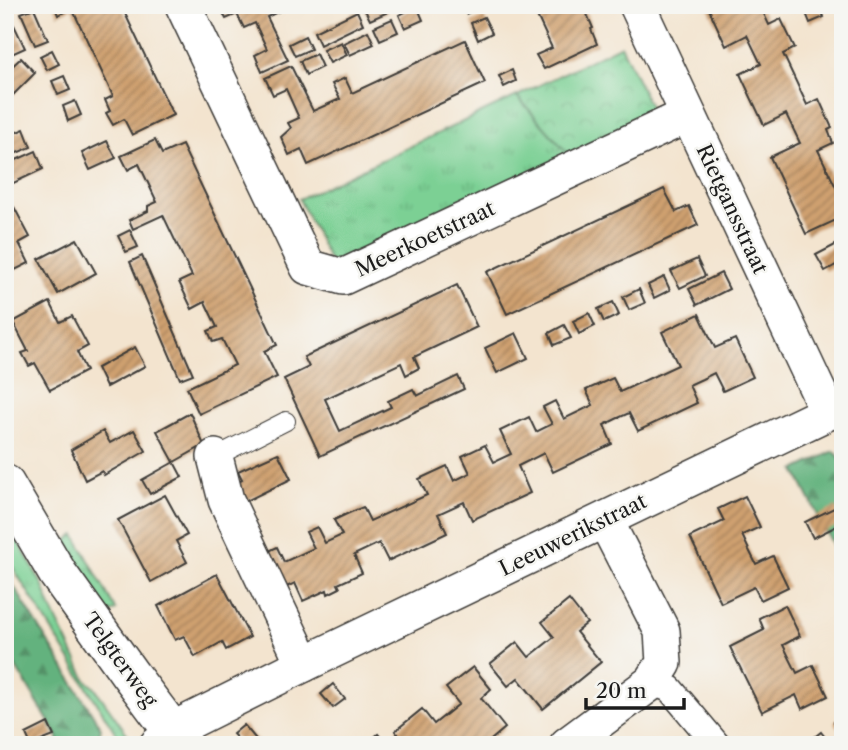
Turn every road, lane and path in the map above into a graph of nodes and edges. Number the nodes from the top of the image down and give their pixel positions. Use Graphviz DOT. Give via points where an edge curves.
graph roads {
  1 [pos="183,5"];
  2 [pos="637,5"];
  3 [pos="688,115"];
  4 [pos="836,409"];
  5 [pos="286,421"];
  6 [pos="215,457"];
  7 [pos="5,484"];
  8 [pos="606,520"];
  9 [pos="304,664"];
  10 [pos="652,682"];
  11 [pos="167,742"];
  12 [pos="567,745"];
  13 [pos="717,745"];
  1 -- 3 [label="street, Meerkoetstraat" via="308,267 343,277"];
  2 -- 3 [label="street, Rietgansstraat"];
  3 -- 4 [label="street, Rietgansstraat"];
  4 -- 8 [label="street, Leeuwerikstraat"];
  5 -- 6 [label="lane"];
  6 -- 9 [label="street" via="226,500"];
  7 -- 11 [label="street, Telgterweg" via="58,574 110,687"];
  8 -- 9 [label="street, Leeuwerikstraat"];
  8 -- 10 [label="street" via="662,631 664,663"];
  9 -- 11 [label="street, Leeuwerikstraat" via="188,722"];
  10 -- 12 [label="street"];
  10 -- 13 [label="street" via="670,689"];
}
